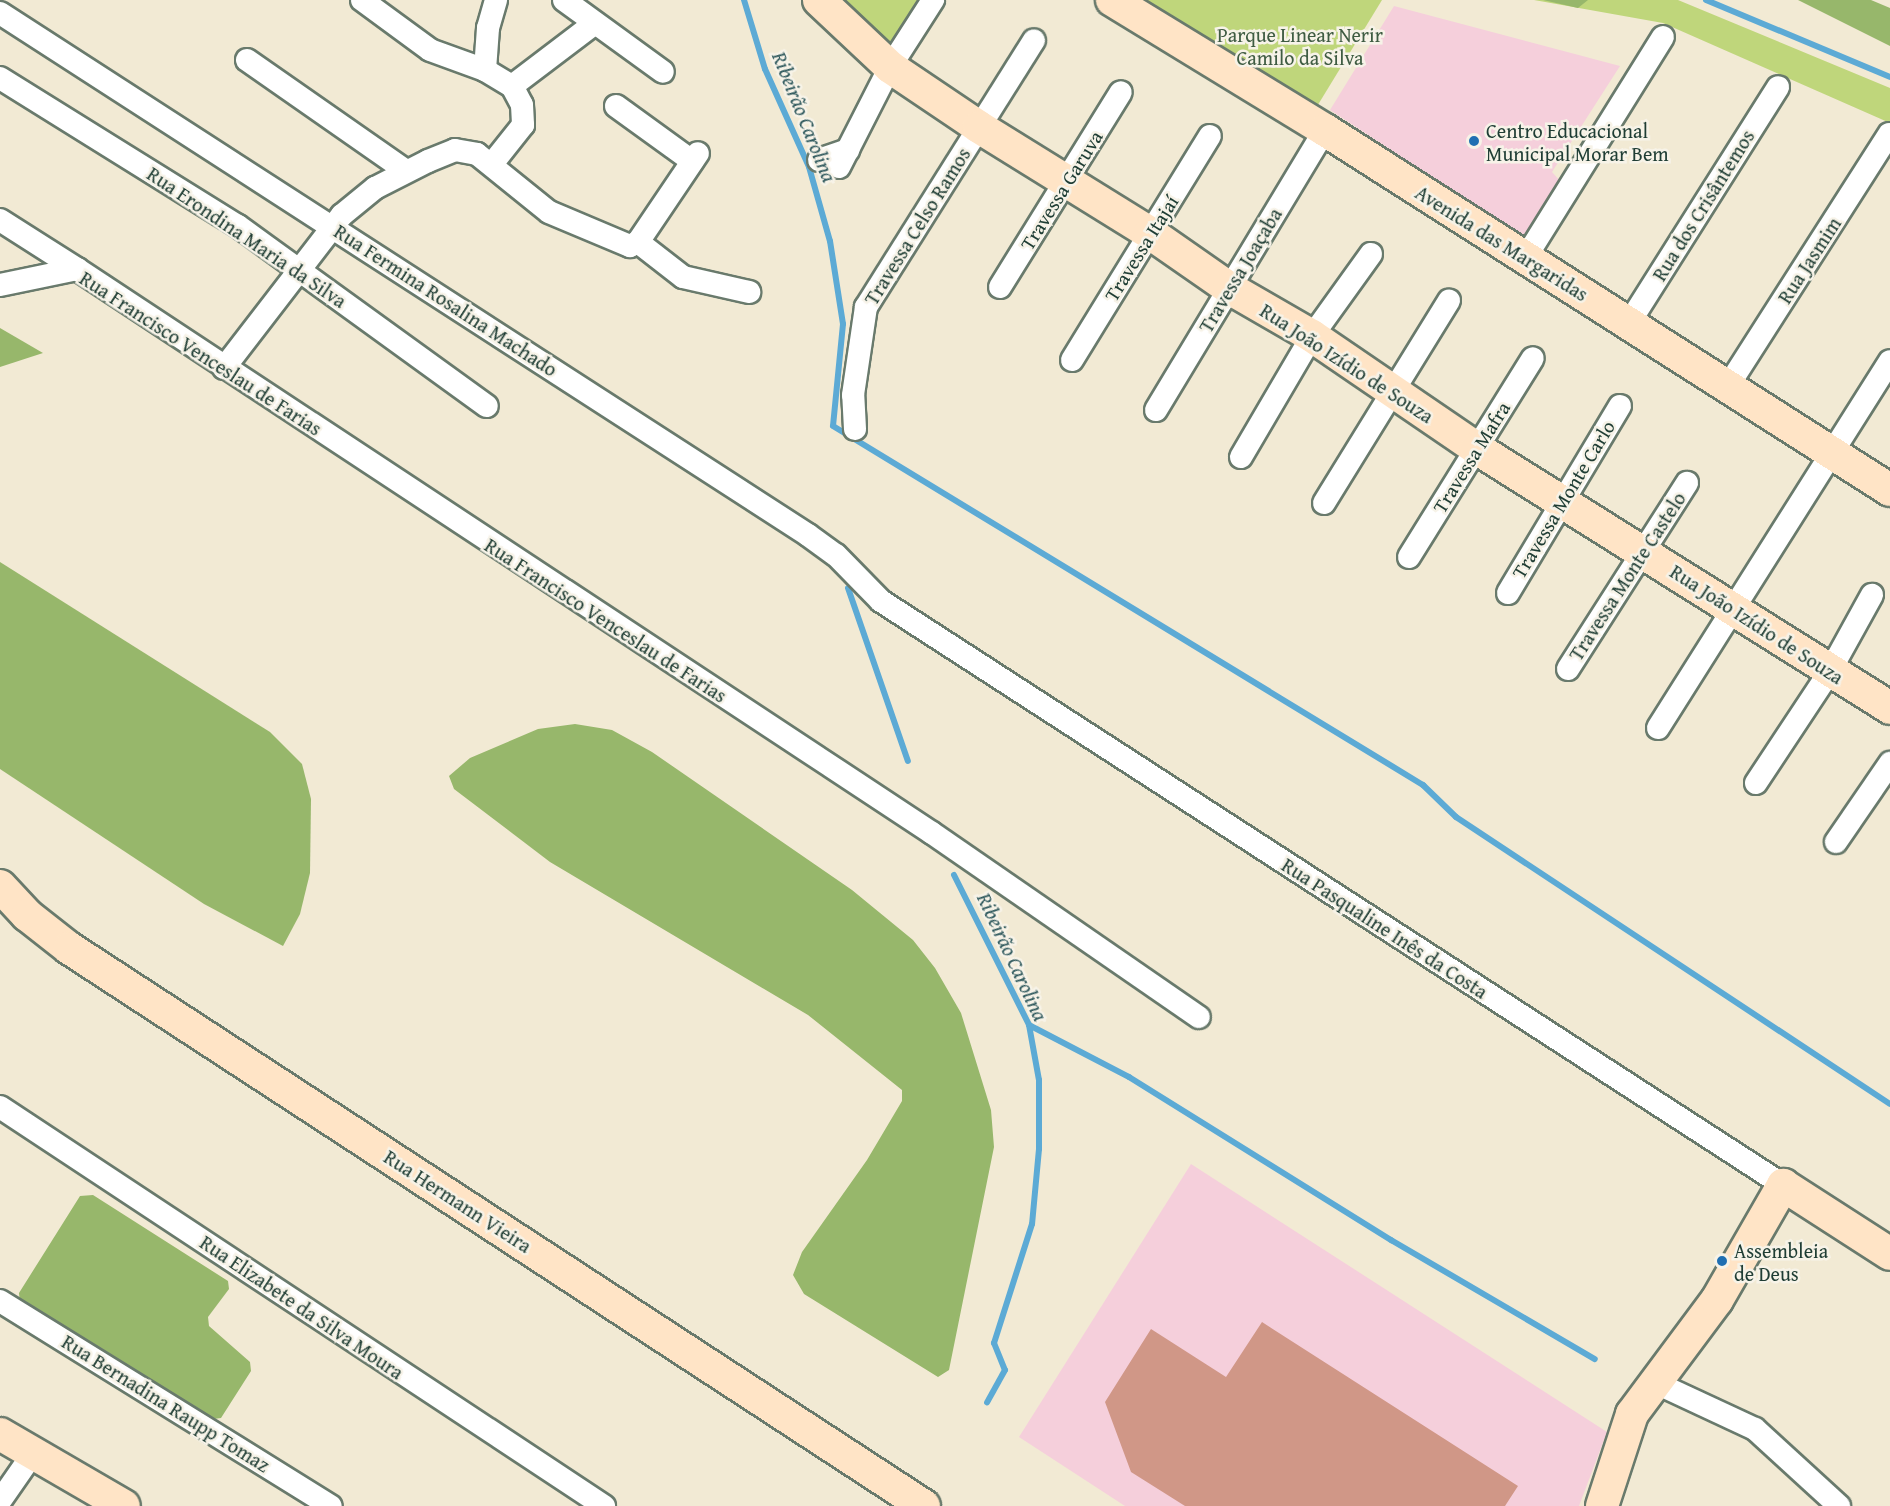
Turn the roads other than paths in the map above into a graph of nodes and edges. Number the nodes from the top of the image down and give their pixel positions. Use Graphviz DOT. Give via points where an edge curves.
graph roads {
  1 [pos="496,0"];
  2 [pos="564,0"];
  3 [pos="819,0"];
  4 [pos="933,0"];
  5 [pos="1112,0"];
  6 [pos="370,3"];
  7 [pos="0,13"];
  8 [pos="595,23"];
  9 [pos="1663,38"];
  10 [pos="1034,40"];
  11 [pos="248,60"];
  12 [pos="890,67"];
  13 [pos="485,70"];
  14 [pos="663,72"];
  15 [pos="0,78"];
  16 [pos="512,86"];
  17 [pos="1778,87"];
  18 [pos="1121,92"];
  19 [pos="616,106"];
  20 [pos="979,127"];
  21 [pos="1324,130"];
  22 [pos="1889,134"];
  23 [pos="1210,136"];
  24 [pos="835,159"];
  25 [pos="492,164"];
  26 [pos="406,171"];
  27 [pos="1065,184"];
  28 [pos="0,220"];
  29 [pos="333,227"];
  30 [pos="1150,233"];
  31 [pos="638,242"];
  32 [pos="1371,254"];
  33 [pos="1526,257"];
  34 [pos="298,268"];
  35 [pos="76,269"];
  36 [pos="0,285"];
  37 [pos="1000,287"];
  38 [pos="1229,288"];
  39 [pos="749,292"];
  40 [pos="1449,301"];
  41 [pos="1629,323"];
  42 [pos="1312,336"];
  43 [pos="1533,358"];
  44 [pos="1072,360"];
  45 [pos="1890,361"];
  46 [pos="224,368"];
  47 [pos="1728,386"];
  48 [pos="1395,393"];
  49 [pos="487,406"];
  50 [pos="1620,406"];
  51 [pos="1156,410"];
  52 [pos="855,429"];
  53 [pos="1476,448"];
  54 [pos="1832,453"];
  55 [pos="1241,457"];
  56 [pos="1687,483"];
  57 [pos="1890,490"];
  58 [pos="1560,499"];
  59 [pos="1324,503"];
  60 [pos="1645,553"];
  61 [pos="1409,557"];
  62 [pos="1508,593"];
  63 [pos="1872,595"];
  64 [pos="881,601"];
  65 [pos="1735,608"];
  66 [pos="1568,669"];
  67 [pos="1830,671"];
  68 [pos="1890,708"];
  69 [pos="1658,728"];
  70 [pos="1890,763"];
  71 [pos="1756,783"];
  72 [pos="1836,842"];
  73 [pos="0,886"];
  74 [pos="1198,1017"];
  75 [pos="0,1107"];
  76 [pos="1783,1185"];
  77 [pos="1890,1254"];
  78 [pos="0,1301"];
  79 [pos="1654,1382"];
  80 [pos="0,1434"];
  81 [pos="32,1455"];
  82 [pos="0,1501"];
  83 [pos="124,1506"];
  84 [pos="332,1506"];
  85 [pos="604,1506"];
  86 [pos="924,1506"];
  87 [pos="1602,1506"];
  88 [pos="1839,1506"];
  1 -- 13 [label="street" via="488,28"];
  2 -- 8 [label="street"];
  3 -- 12 [label="street, Rua João Izídio de Souza"];
  4 -- 12 [label="street"];
  5 -- 21 [label="street, Avenida das Margaridas"];
  6 -- 13 [label="street" via="430,50"];
  7 -- 29 [label="street, Rua Fermina Rosalina Machado"];
  8 -- 14 [label="street"];
  8 -- 16 [label="street"];
  9 -- 33 [label="street"];
  10 -- 20 [label="street, Travessa Celso Ramos"];
  11 -- 26 [label="street"];
  12 -- 20 [label="street, Rua João Izídio de Souza"];
  12 -- 24 [label="street"];
  13 -- 16 [label="street"];
  15 -- 34 [label="street, Rua Erondina Maria da Silva" via="238,226"];
  16 -- 25 [label="street" via="522,105 523,125"];
  17 -- 41 [label="street, Rua dos Crisântemos"];
  18 -- 27 [label="street, Travessa Garuva"];
  19 -- 31 [label="street" via="695,157"];
  20 -- 27 [label="street, Rua João Izídio de Souza"];
  20 -- 52 [label="street, Travessa Celso Ramos" via="866,307 853,395"];
  21 -- 33 [label="street, Avenida das Margaridas"];
  21 -- 38 [label="street, Travessa Joaçaba"];
  22 -- 47 [label="street, Rua Jasmim"];
  23 -- 30 [label="street, Travessa Itajaí"];
  25 -- 26 [label="street" via="466,150 455,150"];
  25 -- 31 [label="street" via="549,212 589,226 620,244 630,246"];
  26 -- 29 [label="street" via="375,188"];
  27 -- 30 [label="street, Rua João Izídio de Souza"];
  27 -- 37 [label="street, Travessa Garuva"];
  28 -- 35 [label="street"];
  29 -- 34 [label="street"];
  29 -- 64 [label="street, Rua Fermina Rosalina Machado" via="808,535 844,562"];
  30 -- 38 [label="street, Rua João Izídio de Souza"];
  30 -- 44 [label="street, Travessa Itajaí"];
  31 -- 39 [label="street" via="683,277"];
  32 -- 42 [label="street"];
  33 -- 41 [label="street, Avenida das Margaridas"];
  34 -- 46 [label="street"];
  34 -- 49 [label="street, Rua Erondina Maria da Silva"];
  35 -- 36 [label="street, Rua Francisco Venceslau de Farias"];
  35 -- 46 [label="street, Rua Francisco Venceslau de Farias"];
  38 -- 42 [label="street, Rua João Izídio de Souza"];
  38 -- 51 [label="street, Travessa Joaçaba"];
  40 -- 48 [label="street"];
  41 -- 47 [label="street, Avenida das Margaridas"];
  42 -- 48 [label="street, Rua João Izídio de Souza"];
  42 -- 55 [label="street"];
  43 -- 53 [label="street, Travessa Mafra"];
  45 -- 54 [label="street"];
  46 -- 74 [label="street, Rua Francisco Venceslau de Farias" via="932,833"];
  47 -- 54 [label="street, Avenida das Margaridas"];
  48 -- 53 [label="street, Rua João Izídio de Souza"];
  48 -- 59 [label="street"];
  50 -- 58 [label="street, Travessa Monte Carlo"];
  53 -- 58 [label="street, Rua João Izídio de Souza"];
  53 -- 61 [label="street, Travessa Mafra"];
  54 -- 57 [label="street, Avenida das Margaridas"];
  54 -- 65 [label="street"];
  56 -- 60 [label="street, Travessa Monte Castelo"];
  58 -- 60 [label="street, Rua João Izídio de Souza"];
  58 -- 62 [label="street, Travessa Monte Carlo"];
  60 -- 65 [label="street, Rua João Izídio de Souza"];
  60 -- 66 [label="street, Travessa Monte Castelo"];
  63 -- 67 [label="street"];
  64 -- 76 [label="street, Rua Pasqualine Inês da Costa"];
  65 -- 67 [label="street, Rua João Izídio de Souza"];
  65 -- 69 [label="street"];
  67 -- 68 [label="street, Rua João Izídio de Souza"];
  67 -- 71 [label="street"];
  70 -- 72 [label="street"];
  73 -- 86 [label="street, Rua Hermann Vieira" via="27,915 69,948"];
  75 -- 85 [label="street, Rua Elizabete da Silva Moura"];
  76 -- 77 [label="street, Rua Pasqualine Inês da Costa"];
  76 -- 79 [label="street" via="1717,1299"];
  78 -- 84 [label="street, Rua Bernadina Raupp Tomaz"];
  79 -- 87 [label="street" via="1626,1427"];
  79 -- 88 [label="street" via="1755,1429"];
  80 -- 81 [label="street"];
  81 -- 82 [label="street"];
  81 -- 83 [label="street"];
}
